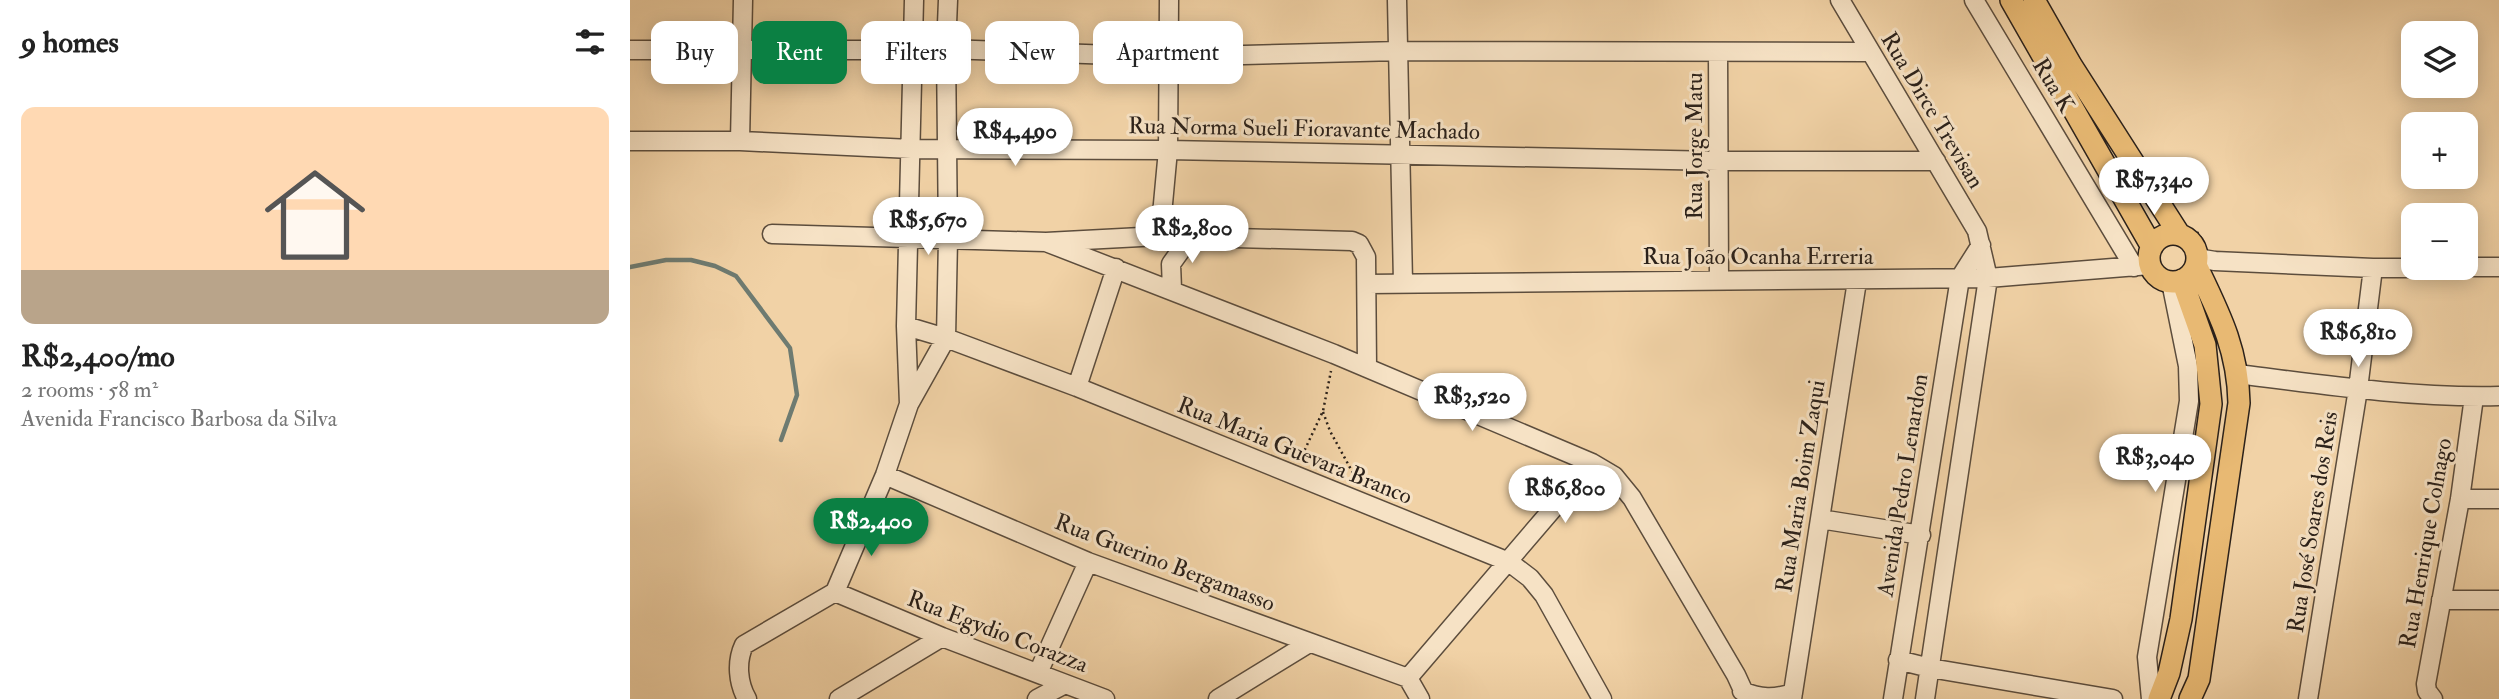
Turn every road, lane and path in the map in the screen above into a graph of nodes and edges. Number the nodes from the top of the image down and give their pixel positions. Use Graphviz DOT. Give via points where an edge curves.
graph roads {
  1 [pos="743,0"];
  2 [pos="914,0"];
  3 [pos="948,0"];
  4 [pos="1169,0"];
  5 [pos="1396,0"];
  6 [pos="1840,0"];
  7 [pos="1974,0"];
  8 [pos="2011,0"];
  9 [pos="2034,0"];
  10 [pos="914,21"];
  11 [pos="947,21"];
  12 [pos="1169,21"];
  13 [pos="742,48"];
  14 [pos="861,49"];
  15 [pos="630,50"];
  16 [pos="971,50"];
  17 [pos="1399,51"];
  18 [pos="1718,52"];
  19 [pos="1870,52"];
  20 [pos="1093,54"];
  21 [pos="1243,55"];
  22 [pos="913,84"];
  23 [pos="946,84"];
  24 [pos="1169,84"];
  25 [pos="630,141"];
  26 [pos="740,141"];
  27 [pos="946,148"];
  28 [pos="911,149"];
  29 [pos="1168,150"];
  30 [pos="1401,155"];
  31 [pos="1718,161"];
  32 [pos="1936,161"];
  33 [pos="772,234"];
  34 [pos="2179,234"];
  35 [pos="1160,236"];
  36 [pos="1191,236"];
  37 [pos="909,237"];
  38 [pos="948,239"];
  39 [pos="1046,242"];
  40 [pos="1981,246"];
  41 [pos="2145,260"];
  42 [pos="2499,267"];
  43 [pos="1116,268"];
  44 [pos="2373,268"];
  45 [pos="2401,268"];
  46 [pos="2478,268"];
  47 [pos="2187,271"];
  48 [pos="1960,278"];
  49 [pos="1988,278"];
  50 [pos="1719,281"];
  51 [pos="1857,281"];
  52 [pos="1403,282"];
  53 [pos="1367,284"];
  54 [pos="1172,289"];
  55 [pos="906,326"];
  56 [pos="946,338"];
  57 [pos="1334,354"];
  58 [pos="1367,367"];
  59 [pos="2238,374"];
  60 [pos="1077,387"];
  61 [pos="2358,389"];
  62 [pos="2499,396"];
  63 [pos="2474,397"];
  64 [pos="909,404"];
  65 [pos="1322,411"];
  66 [pos="1592,463"];
  67 [pos="1293,474"];
  68 [pos="885,475"];
  69 [pos="1359,484"];
  70 [pos="2460,499"];
  71 [pos="2499,499"];
  72 [pos="1820,519"];
  73 [pos="1921,535"];
  74 [pos="1088,562"];
  75 [pos="1509,562"];
  76 [pos="835,592"];
  77 [pos="2441,600"];
  78 [pos="2499,600"];
  79 [pos="942,638"];
  80 [pos="1309,643"];
  81 [pos="1898,660"];
  82 [pos="1930,668"];
  83 [pos="1038,673"];
  84 [pos="1408,678"];
  85 [pos="1065,684"];
  86 [pos="1745,695"];
  87 [pos="1894,695"];
  88 [pos="1793,696"];
  89 [pos="1929,698"];
  90 [pos="2431,698"];
  91 [pos="747,699"];
  92 [pos="839,699"];
  93 [pos="1037,699"];
  94 [pos="1105,699"];
  95 [pos="1218,699"];
  96 [pos="1420,699"];
  97 [pos="1602,699"];
  98 [pos="2113,699"];
  99 [pos="2151,699"];
  100 [pos="2159,699"];
  101 [pos="2190,699"];
  102 [pos="2308,699"];
  1 -- 13 [label="street"];
  2 -- 10 [label="street"];
  3 -- 11 [label="street"];
  4 -- 12 [label="street"];
  5 -- 17 [label="street"];
  6 -- 19 [label="street, Rua Dirce Trevisan"];
  7 -- 41 [label="street, Rua K"];
  8 -- 41 [label="main road"];
  9 -- 34 [label="main road"];
  13 -- 14 [label="street"];
  13 -- 15 [label="street"];
  13 -- 26 [label="street"];
  16 -- 20 [label="street"];
  17 -- 18 [label="street"];
  17 -- 21 [label="street"];
  17 -- 30 [label="street"];
  18 -- 19 [label="street"];
  18 -- 31 [label="street, Rua Jorge Matu"];
  19 -- 32 [label="street, Rua Dirce Trevisan"];
  22 -- 28 [label="street"];
  23 -- 27 [label="street"];
  24 -- 29 [label="street"];
  25 -- 26 [label="street, Rua Norma Sueli Fioravante Machado"];
  26 -- 28 [label="street, Rua Norma Sueli Fioravante Machado"];
  27 -- 28 [label="street, Rua Norma Sueli Fioravante Machado"];
  27 -- 29 [label="street, Rua Norma Sueli Fioravante Machado"];
  27 -- 38 [label="street"];
  28 -- 37 [label="street"];
  29 -- 30 [label="street, Rua Norma Sueli Fioravante Machado"];
  29 -- 35 [label="street"];
  30 -- 31 [label="street, Rua Norma Sueli Fioravante Machado"];
  30 -- 52 [label="street"];
  31 -- 32 [label="street, Rua Norma Sueli Fioravante Machado"];
  31 -- 50 [label="street, Rua Jorge Matu"];
  32 -- 40 [label="street, Rua Dirce Trevisan"];
  33 -- 37 [label="street"];
  34 -- 41 [label="main road" via="2158,239"];
  34 -- 47 [label="main road" via="2195,247"];
  35 -- 36 [label="street"];
  35 -- 39 [label="street"];
  36 -- 53 [label="street" via="1352,241 1366,257"];
  36 -- 54 [label="street" via="1171,264"];
  37 -- 38 [label="street"];
  37 -- 55 [label="street"];
  38 -- 39 [label="street"];
  38 -- 56 [label="street"];
  39 -- 43 [label="street"];
  40 -- 48 [label="street"];
  40 -- 49 [label="street, Rua Dirce Trevisan"];
  41 -- 47 [label="main road" via="2162,279"];
  41 -- 49 [label="street, Rua João Ocanha Erreria"];
  42 -- 46 [label="street"];
  43 -- 54 [label="street"];
  43 -- 60 [label="street"];
  44 -- 45 [label="street"];
  44 -- 47 [label="street" via="2215,261"];
  44 -- 61 [label="street, Rua José Soares dos Reis"];
  47 -- 59 [label="main road" via="2227,334"];
  47 -- 99 [label="street" via="2189,401 2147,657"];
  47 -- 100 [label="main road" via="2206,345 2211,404 2181,619"];
  48 -- 49 [label="street, Rua João Ocanha Erreria"];
  48 -- 51 [label="street, Rua João Ocanha Erreria"];
  48 -- 73 [label="street, Avenida Pedro Lenardon"];
  49 -- 82 [label="street"];
  50 -- 51 [label="street, Rua João Ocanha Erreria"];
  50 -- 52 [label="street, Rua João Ocanha Erreria"];
  51 -- 72 [label="street, Rua Maria Boim Zaqui"];
  52 -- 53 [label="street, Rua João Ocanha Erreria"];
  53 -- 58 [label="street"];
  54 -- 57 [label="street"];
  55 -- 56 [label="street, Rua Maria Guevara Branco"];
  55 -- 64 [label="street"];
  56 -- 60 [label="street, Rua Maria Guevara Branco"];
  56 -- 64 [label="street"];
  57 -- 58 [label="street"];
  57 -- 65 [label="path"];
  58 -- 66 [label="street"];
  59 -- 61 [label="street"];
  59 -- 101 [label="main road" via="2239,403 2221,539 2199,678"];
  60 -- 67 [label="street, Rua Maria Guevara Branco"];
  61 -- 63 [label="street"];
  61 -- 102 [label="street, Rua José Soares dos Reis"];
  62 -- 63 [label="street"];
  63 -- 70 [label="street, Rua Henrique Colnago"];
  64 -- 68 [label="street"];
  65 -- 67 [label="path"];
  65 -- 69 [label="path"];
  66 -- 75 [label="street"];
  66 -- 86 [label="street" via="1614,475 1632,498"];
  67 -- 75 [label="street, Rua Maria Guevara Branco"];
  68 -- 74 [label="street, Rua Guerino Bergamasso"];
  68 -- 76 [label="street"];
  70 -- 71 [label="street"];
  70 -- 77 [label="street, Rua Henrique Colnago"];
  72 -- 73 [label="street"];
  72 -- 88 [label="street, Rua Maria Boim Zaqui"];
  73 -- 81 [label="street, Avenida Pedro Lenardon"];
  74 -- 80 [label="street, Rua Guerino Bergamasso"];
  74 -- 83 [label="street"];
  75 -- 84 [label="street"];
  75 -- 97 [label="street, Rua Maria Guevara Branco" via="1544,595"];
  76 -- 79 [label="street, Rua Egydio Corazza"];
  76 -- 91 [label="street" via="748,642 740,653 740,679"];
  77 -- 78 [label="street"];
  77 -- 90 [label="street, Rua Henrique Colnago" via="2426,684"];
  79 -- 83 [label="street, Rua Egydio Corazza"];
  79 -- 92 [label="street"];
  80 -- 84 [label="street, Rua Guerino Bergamasso"];
  80 -- 95 [label="street"];
  81 -- 82 [label="street"];
  81 -- 87 [label="street, Avenida Pedro Lenardon"];
  82 -- 89 [label="street"];
  82 -- 98 [label="street"];
  83 -- 85 [label="street, Rua Egydio Corazza"];
  84 -- 96 [label="street"];
  85 -- 93 [label="street"];
  85 -- 94 [label="street, Rua Egydio Corazza"];
  86 -- 88 [label="street"];
  87 -- 89 [label="street"];
}
